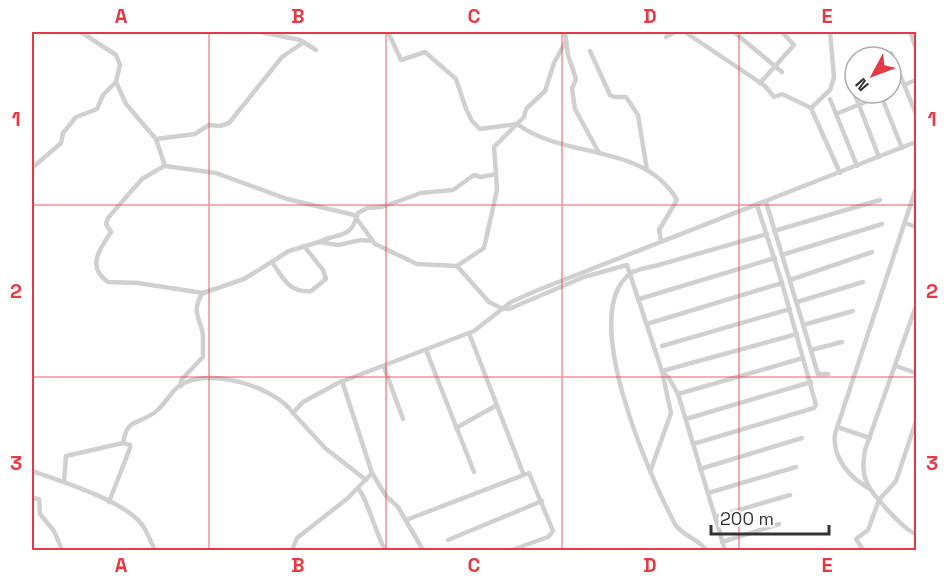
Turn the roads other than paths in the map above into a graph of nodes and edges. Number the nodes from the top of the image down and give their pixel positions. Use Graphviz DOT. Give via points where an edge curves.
graph roads {
  1 [pos="81,32"];
  2 [pos="261,32"];
  3 [pos="388,32"];
  4 [pos="565,32"];
  5 [pos="675,32"];
  6 [pos="685,32"];
  7 [pos="734,32"];
  8 [pos="782,32"];
  9 [pos="830,32"];
  10 [pos="911,34"];
  11 [pos="666,38"];
  12 [pos="566,41"];
  13 [pos="304,42"];
  14 [pos="916,49"];
  15 [pos="316,50"];
  16 [pos="590,51"];
  17 [pos="775,66"];
  18 [pos="782,72"];
  19 [pos="916,80"];
  20 [pos="116,82"];
  21 [pos="759,83"];
  22 [pos="904,85"];
  23 [pos="831,99"];
  24 [pos="857,105"];
  25 [pos="859,105"];
  26 [pos="884,105"];
  27 [pos="811,108"];
  28 [pos="836,114"];
  29 [pos="916,114"];
  30 [pos="517,124"];
  31 [pos="156,139"];
  32 [pos="916,142"];
  33 [pos="902,148"];
  34 [pos="599,153"];
  35 [pos="879,157"];
  36 [pos="164,166"];
  37 [pos="857,166"];
  38 [pos="32,168"];
  39 [pos="648,170"];
  40 [pos="840,172"];
  41 [pos="496,174"];
  42 [pos="916,188"];
  43 [pos="880,200"];
  44 [pos="766,202"];
  45 [pos="757,205"];
  46 [pos="357,216"];
  47 [pos="905,223"];
  48 [pos="882,224"];
  49 [pos="916,227"];
  50 [pos="774,231"];
  51 [pos="767,234"];
  52 [pos="661,240"];
  53 [pos="372,241"];
  54 [pos="319,242"];
  55 [pos="304,246"];
  56 [pos="872,252"];
  57 [pos="782,255"];
  58 [pos="775,258"];
  59 [pos="272,262"];
  60 [pos="457,266"];
  61 [pos="632,273"];
  62 [pos="790,280"];
  63 [pos="863,282"];
  64 [pos="782,283"];
  65 [pos="203,293"];
  66 [pos="639,299"];
  67 [pos="797,302"];
  68 [pos="916,306"];
  69 [pos="504,309"];
  70 [pos="790,309"];
  71 [pos="854,311"];
  72 [pos="646,324"];
  73 [pos="803,325"];
  74 [pos="469,333"];
  75 [pos="797,334"];
  76 [pos="842,342"];
  77 [pos="662,346"];
  78 [pos="426,350"];
  79 [pos="811,350"];
  80 [pos="803,358"];
  81 [pos="896,366"];
  82 [pos="384,367"];
  83 [pos="662,372"];
  84 [pos="828,374"];
  85 [pos="916,374"];
  86 [pos="342,381"];
  87 [pos="811,382"];
  88 [pos="181,386"];
  89 [pos="678,394"];
  90 [pos="497,405"];
  91 [pos="294,413"];
  92 [pos="403,419"];
  93 [pos="686,419"];
  94 [pos="916,421"];
  95 [pos="837,427"];
  96 [pos="456,428"];
  97 [pos="802,438"];
  98 [pos="870,438"];
  99 [pos="123,443"];
  100 [pos="693,444"];
  101 [pos="796,467"];
  102 [pos="863,467"];
  103 [pos="700,469"];
  104 [pos="32,471"];
  105 [pos="474,472"];
  106 [pos="39,473"];
  107 [pos="372,473"];
  108 [pos="523,473"];
  109 [pos="650,473"];
  110 [pos="852,476"];
  111 [pos="32,478"];
  112 [pos="366,480"];
  113 [pos="64,483"];
  114 [pos="358,489"];
  115 [pos="870,489"];
  116 [pos="708,493"];
  117 [pos="790,495"];
  118 [pos="32,498"];
  119 [pos="879,500"];
  120 [pos="542,501"];
  121 [pos="109,502"];
  122 [pos="715,518"];
  123 [pos="406,520"];
  124 [pos="779,524"];
  125 [pos="916,533"];
  126 [pos="448,540"];
  127 [pos="722,542"];
  128 [pos="63,550"];
  129 [pos="155,550"];
  130 [pos="292,550"];
  131 [pos="385,550"];
  132 [pos="423,550"];
  133 [pos="512,550"];
  134 [pos="706,550"];
  135 [pos="724,550"];
  136 [pos="863,550"];
  1 -- 20 [label="street" via="116,56 120,65"];
  2 -- 13 [label="street"];
  3 -- 30 [label="street" via="401,60 425,52 453,75 476,127"];
  4 -- 12 [label="street"];
  5 -- 11 [label="street"];
  6 -- 21 [label="street"];
  7 -- 17 [label="street"];
  8 -- 17 [label="street" via="794,45"];
  9 -- 27 [label="street" via="834,77 830,90"];
  10 -- 14 [label="street"];
  12 -- 30 [label="street" via="545,91"];
  12 -- 34 [label="street" via="576,79 572,89 575,109"];
  13 -- 15 [label="street"];
  13 -- 31 [label="street" via="282,57 229,123 209,125 195,134"];
  16 -- 39 [label="street" via="610,94 614,98 626,97 635,107"];
  17 -- 18 [label="street"];
  17 -- 21 [label="street"];
  19 -- 22 [label="street"];
  20 -- 31 [label="street" via="131,112"];
  20 -- 38 [label="street" via="103,95 98,108 76,117 63,133 61,143"];
  21 -- 27 [label="street" via="774,97 782,93"];
  22 -- 29 [label="street"];
  23 -- 28 [label="street"];
  24 -- 28 [label="street"];
  25 -- 35 [label="street"];
  26 -- 33 [label="street"];
  27 -- 40 [label="street"];
  28 -- 37 [label="street"];
  30 -- 34 [label="street" via="544,140"];
  30 -- 41 [label="street" via="494,147"];
  31 -- 36 [label="street"];
  32 -- 33 [label="street"];
  33 -- 35 [label="street"];
  34 -- 39 [label="street" via="623,158"];
  35 -- 37 [label="street"];
  36 -- 46 [label="street" via="216,173 287,199"];
  36 -- 65 [label="street" via="142,178 108,218 106,224 111,232 97,250 98,270 110,282"];
  37 -- 40 [label="street"];
  39 -- 52 [label="street" via="677,200 659,230"];
  40 -- 44 [label="street"];
  41 -- 46 [label="street" via="474,175 453,190 421,193 382,207 367,208"];
  41 -- 60 [label="street" via="497,190 484,248"];
  42 -- 47 [label="street"];
  43 -- 50 [label="street"];
  44 -- 45 [label="street"];
  44 -- 50 [label="street"];
  45 -- 51 [label="street"];
  45 -- 52 [label="street"];
  46 -- 53 [label="street"];
  46 -- 54 [label="street" via="353,228 344,235"];
  47 -- 49 [label="street"];
  47 -- 95 [label="street"];
  48 -- 57 [label="street"];
  50 -- 57 [label="street"];
  51 -- 58 [label="street"];
  51 -- 61 [label="street"];
  52 -- 69 [label="street" via="516,299"];
  53 -- 54 [label="street" via="338,245"];
  53 -- 60 [label="street" via="417,264"];
  54 -- 55 [label="street"];
  55 -- 59 [label="street"];
  55 -- 59 [label="street" via="326,279 311,291 292,288"];
  56 -- 62 [label="street"];
  57 -- 62 [label="street"];
  58 -- 64 [label="street"];
  58 -- 66 [label="street"];
  59 -- 65 [label="street" via="244,279"];
  60 -- 69 [label="street" via="489,302"];
  61 -- 66 [label="street"];
  61 -- 69 [label="street" via="624,264"];
  61 -- 109 [label="street" via="616,297 611,335 622,397"];
  62 -- 67 [label="street"];
  63 -- 67 [label="street"];
  64 -- 70 [label="street"];
  64 -- 72 [label="street"];
  65 -- 88 [label="street" via="197,315 203,357 181,380"];
  66 -- 72 [label="street"];
  67 -- 73 [label="street"];
  68 -- 81 [label="street"];
  69 -- 74 [label="street"];
  70 -- 75 [label="street"];
  70 -- 77 [label="street"];
  71 -- 73 [label="street"];
  72 -- 83 [label="street"];
  73 -- 79 [label="street"];
  74 -- 78 [label="street"];
  74 -- 90 [label="street"];
  75 -- 80 [label="street"];
  75 -- 83 [label="street"];
  76 -- 79 [label="street"];
  78 -- 82 [label="street"];
  78 -- 96 [label="street"];
  79 -- 84 [label="street" via="819,376"];
  80 -- 87 [label="street"];
  80 -- 89 [label="street"];
  81 -- 85 [label="street"];
  81 -- 98 [label="street"];
  82 -- 86 [label="street"];
  82 -- 92 [label="street"];
  83 -- 89 [label="street"];
  83 -- 109 [label="street" via="670,413"];
  86 -- 91 [label="street" via="303,402"];
  86 -- 107 [label="street"];
  87 -- 93 [label="street"];
  87 -- 100 [label="street" via="814,408"];
  88 -- 91 [label="street" via="205,377 242,381 283,400"];
  88 -- 99 [label="street" via="154,412 129,424"];
  89 -- 93 [label="street"];
  90 -- 96 [label="street"];
  90 -- 108 [label="street"];
  91 -- 112 [label="street" via="326,448"];
  93 -- 100 [label="street"];
  94 -- 119 [label="street" via="896,481"];
  95 -- 98 [label="street"];
  95 -- 110 [label="street" via="835,446"];
  96 -- 105 [label="street"];
  97 -- 103 [label="street"];
  98 -- 102 [label="street"];
  99 -- 113 [label="street" via="66,456"];
  99 -- 121 [label="street" via="130,448"];
  100 -- 103 [label="street"];
  101 -- 116 [label="street"];
  102 -- 110 [label="street"];
  102 -- 115 [label="street"];
  103 -- 116 [label="street"];
  104 -- 106 [label="street"];
  106 -- 111 [label="street"];
  106 -- 113 [label="street"];
  107 -- 112 [label="street"];
  107 -- 123 [label="street"];
  108 -- 120 [label="street" via="532,476"];
  108 -- 123 [label="street"];
  109 -- 134 [label="street" via="676,526"];
  110 -- 115 [label="street"];
  112 -- 114 [label="street"];
  113 -- 121 [label="street"];
  114 -- 130 [label="street" via="297,538"];
  114 -- 131 [label="street"];
  115 -- 119 [label="street"];
  116 -- 122 [label="street"];
  117 -- 122 [label="street"];
  118 -- 128 [label="street" via="39,499 40,514"];
  119 -- 125 [label="street" via="908,531"];
  119 -- 136 [label="street" via="868,530 856,540"];
  120 -- 126 [label="street"];
  120 -- 133 [label="street" via="553,534"];
  121 -- 129 [label="street" via="143,525"];
  122 -- 127 [label="street"];
  123 -- 132 [label="street"];
  124 -- 127 [label="street"];
  127 -- 135 [label="street"];
}
